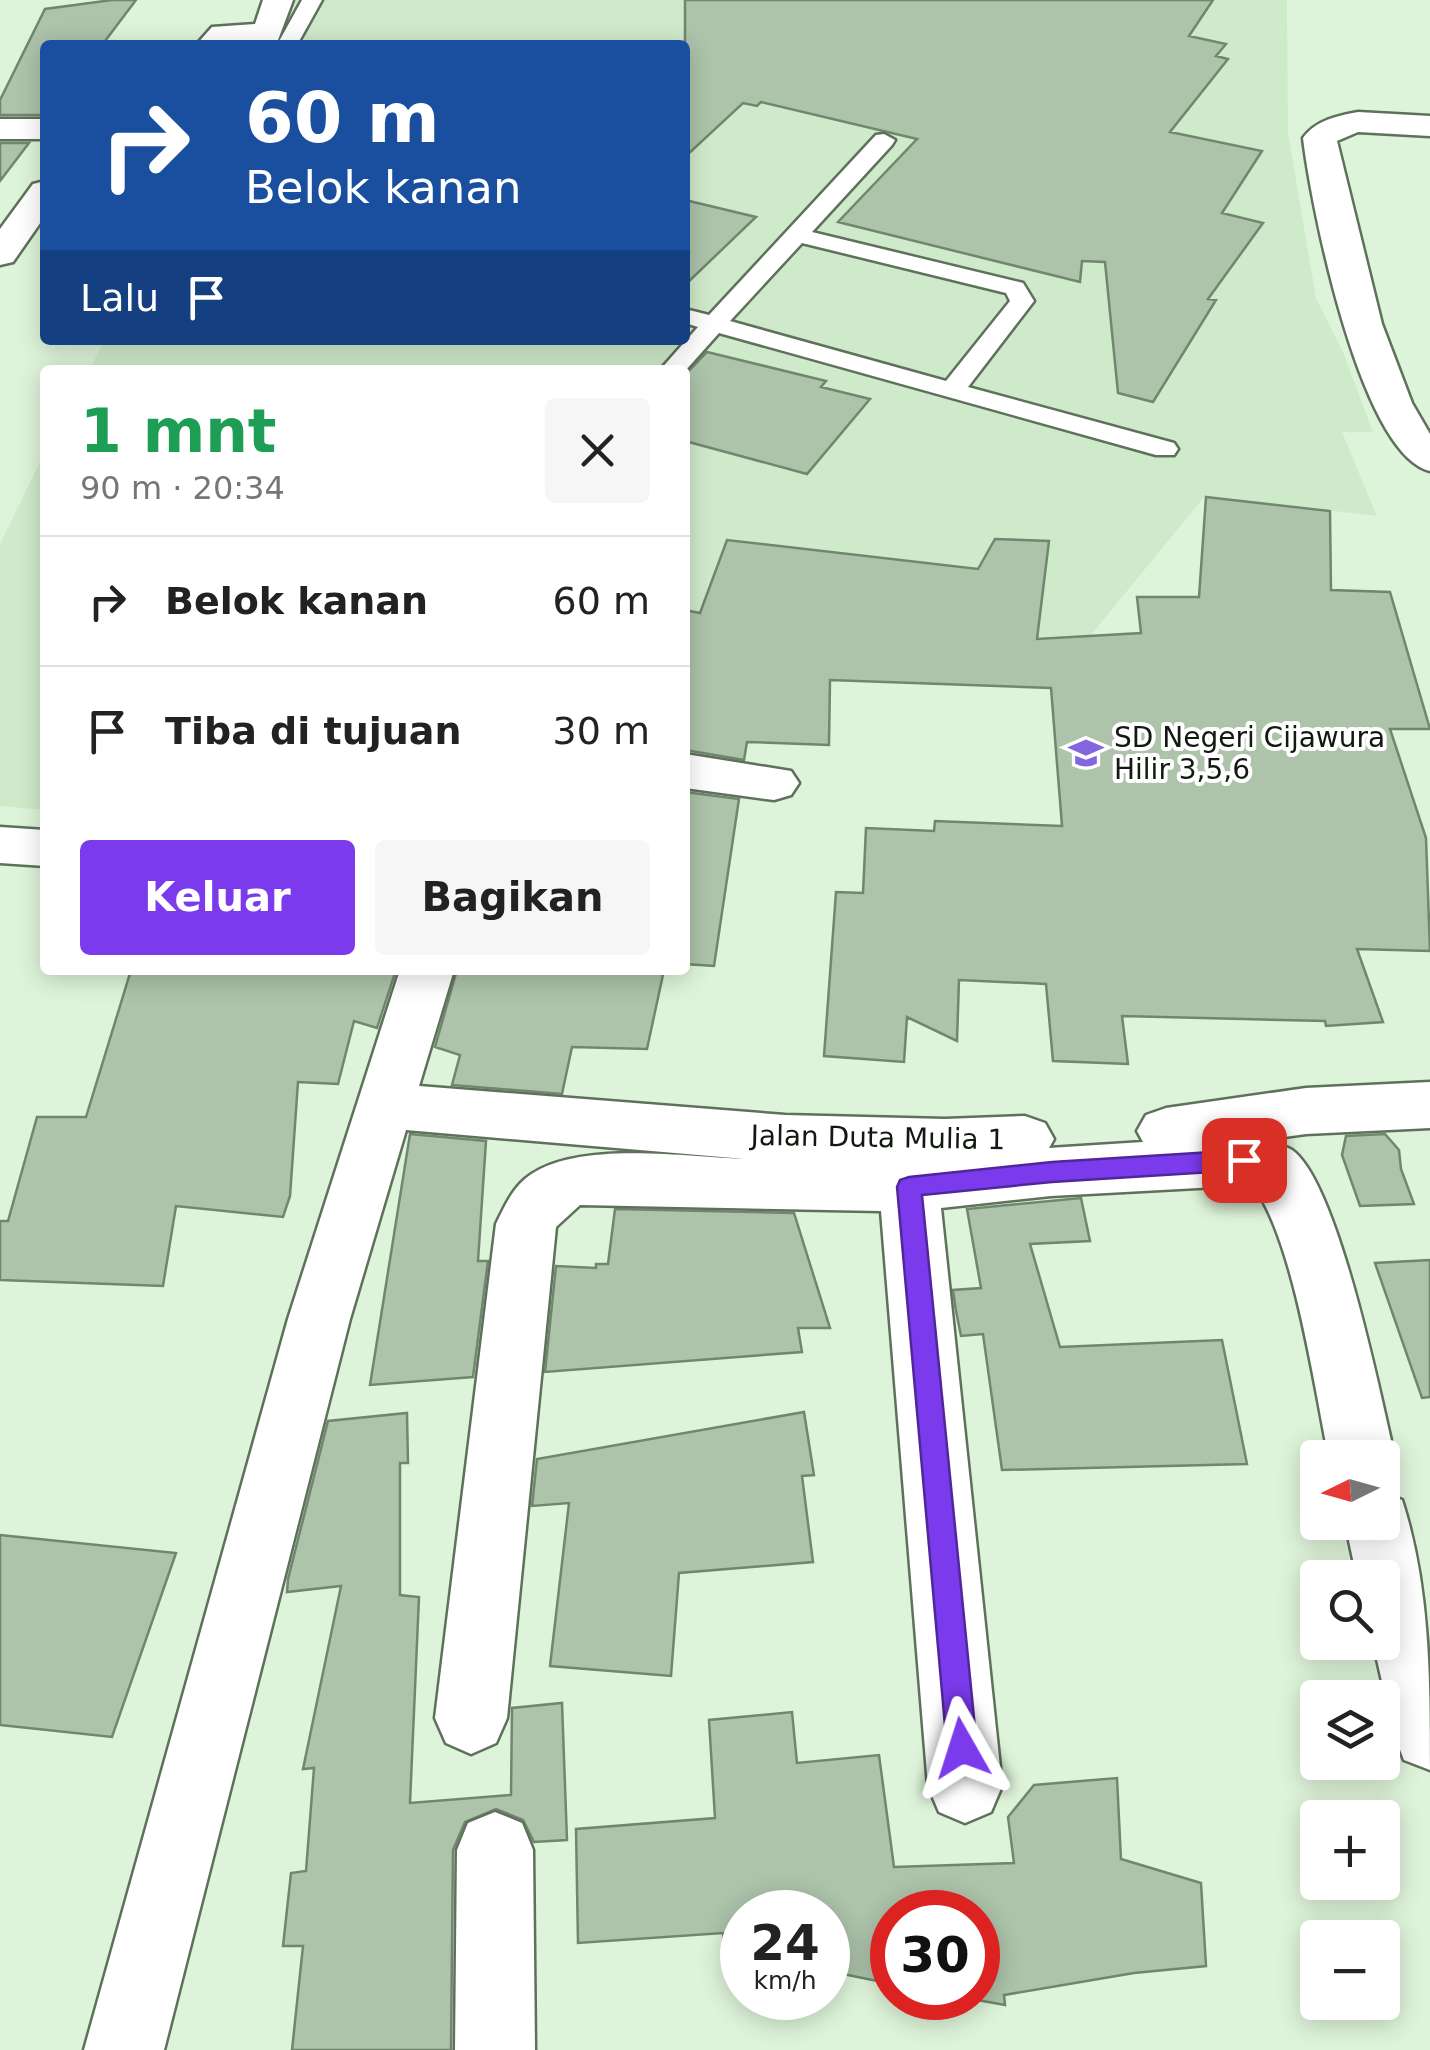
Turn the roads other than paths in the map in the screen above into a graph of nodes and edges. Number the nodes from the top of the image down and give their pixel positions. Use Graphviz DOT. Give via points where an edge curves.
graph roads {
  1 [pos="278,0"];
  2 [pos="312,0"];
  3 [pos="217,40"];
  4 [pos="290,40"];
  5 [pos="1430,126"];
  6 [pos="0,129"];
  7 [pos="40,129"];
  8 [pos="884,140"];
  9 [pos="40,199"];
  10 [pos="797,235"];
  11 [pos="0,254"];
  12 [pos="690,318"];
  13 [pos="716,326"];
  14 [pos="677,365"];
  15 [pos="952,390"];
  16 [pos="1165,449"];
  17 [pos="1430,458"];
  18 [pos="690,772"];
  19 [pos="774,783"];
  20 [pos="0,845"];
  21 [pos="40,848"];
  22 [pos="425,975"];
  23 [pos="385,1106"];
  24 [pos="1430,1106"];
  25 [pos="909,1187"];
  26 [pos="1358,1440"];
  27 [pos="1382,1540"];
  28 [pos="471,1718"];
  29 [pos="1430,1734"];
  30 [pos="965,1786"];
  31 [pos="495,1850"];
  32 [pos="124,2050"];
  33 [pos="496,2050"];
  1 -- 3 [label="street" via="268,32"];
  2 -- 4 [label="lane"];
  5 -- 17 [label="street" via="1353,122 1320,138 1381,383 1411,442"];
  6 -- 7 [label="street"];
  8 -- 10 [label="lane"];
  9 -- 11 [label="street"];
  10 -- 13 [label="lane"];
  10 -- 15 [label="lane" via="1016,288 1022,301"];
  12 -- 13 [label="lane"];
  13 -- 14 [label="lane"];
  13 -- 15 [label="lane"];
  15 -- 16 [label="lane"];
  18 -- 19 [label="street"];
  20 -- 21 [label="street"];
  22 -- 23 [label="street"];
  23 -- 24 [label="street, Jalan Duta Mulia 1" via="954,1144"];
  23 -- 32 [label="street" via="320,1320"];
  25 -- 26 [label="street" via="1244,1160 1272,1166 1292,1189 1307,1230"];
  25 -- 28 [label="street" via="588,1178 560,1184 538,1200 526,1224"];
  25 -- 30 [label="street"];
  27 -- 29 [label="street"];
  31 -- 33 [label="street"];
}
